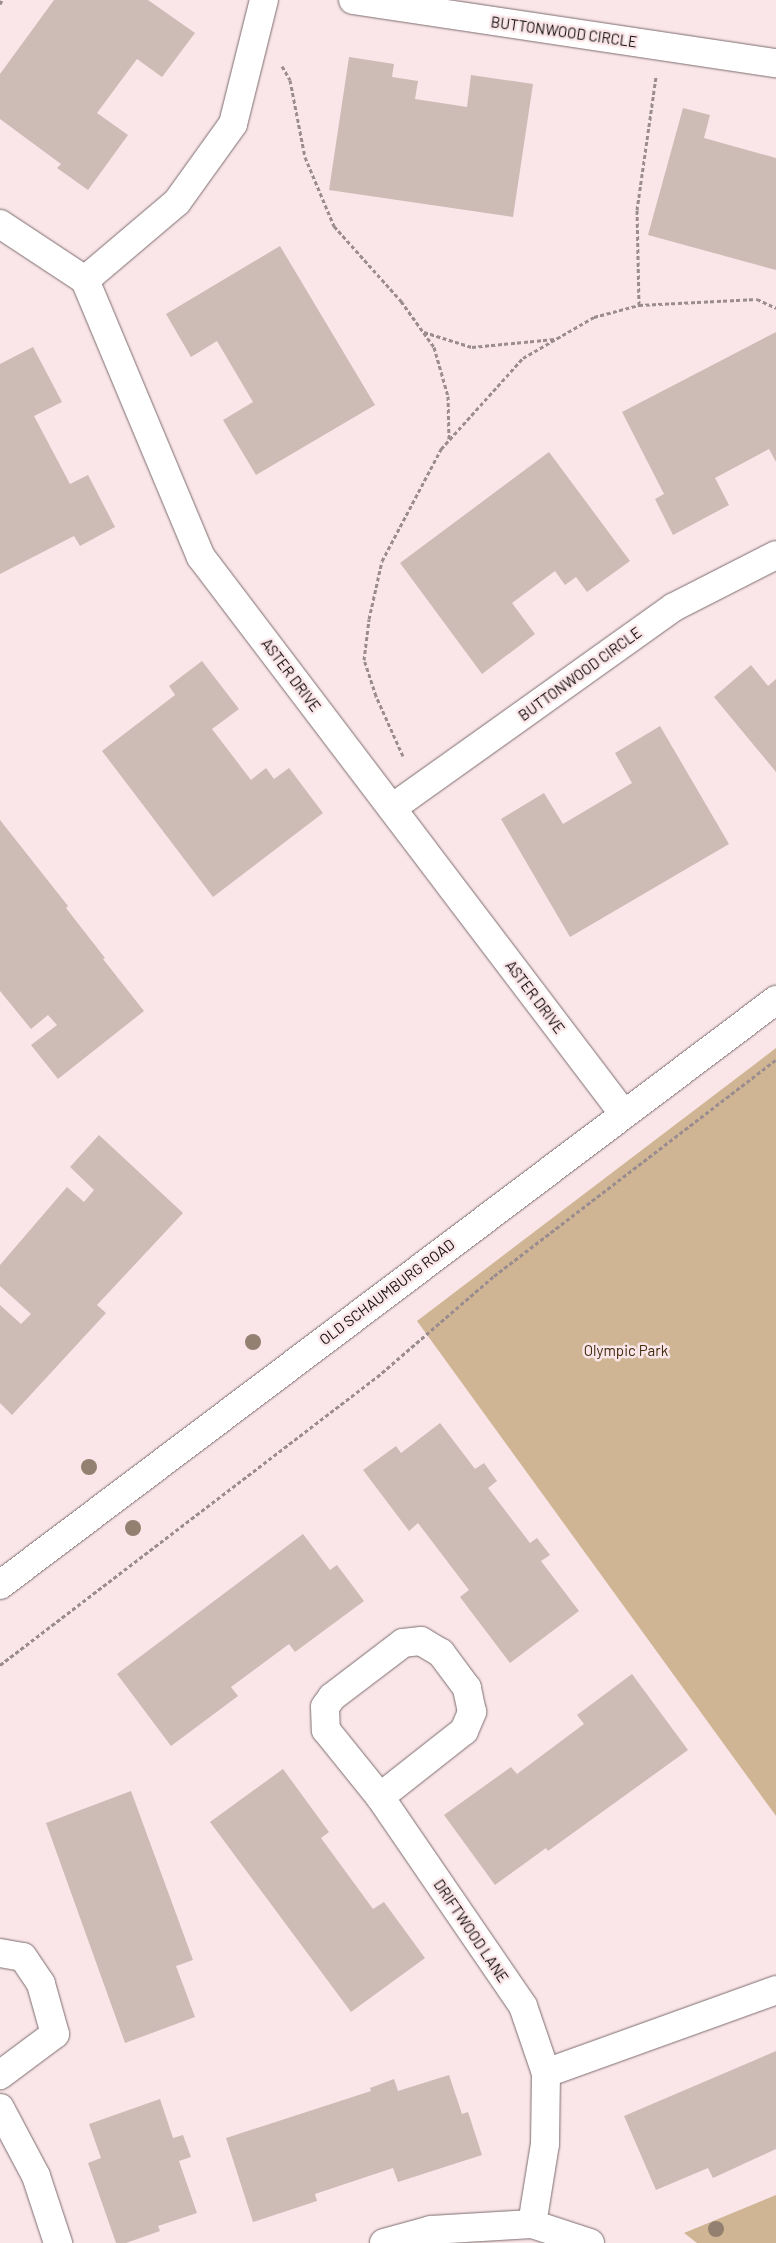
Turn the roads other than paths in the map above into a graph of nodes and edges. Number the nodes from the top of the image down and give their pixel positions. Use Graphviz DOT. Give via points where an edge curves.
graph roads {
  1 [pos="264,0"];
  2 [pos="353,0"];
  3 [pos="776,63"];
  4 [pos="0,224"];
  5 [pos="85,280"];
  6 [pos="776,554"];
  7 [pos="392,808"];
  8 [pos="776,1000"];
  9 [pos="623,1113"];
  10 [pos="0,1585"];
  11 [pos="380,1797"];
  12 [pos="0,1953"];
  13 [pos="776,1990"];
  14 [pos="546,2073"];
  15 [pos="0,2075"];
  16 [pos="0,2108"];
  17 [pos="532,2224"];
  18 [pos="58,2243"];
  19 [pos="384,2243"];
  20 [pos="590,2243"];
  1 -- 5 [label="street" via="233,124 177,202"];
  2 -- 3 [label="street, BUTTONWOOD CIRCLE"];
  4 -- 5 [label="street"];
  5 -- 7 [label="street, ASTER DRIVE" via="201,557"];
  6 -- 7 [label="street, BUTTONWOOD CIRCLE" via="674,607"];
  7 -- 9 [label="street, ASTER DRIVE"];
  8 -- 9 [label="street, OLD SCHAUMBURG ROAD"];
  9 -- 10 [label="street, OLD SCHAUMBURG ROAD"];
  11 -- 11 [label="street, DRIFTWOOD LANE" via="464,1732 472,1712 467,1688 462,1681 441,1652 421,1641 403,1643 332,1697 325,1707 326,1730"];
  11 -- 14 [label="street, DRIFTWOOD LANE" via="523,2006"];
  12 -- 15 [label="street" via="22,1957 41,1984 55,2034"];
  13 -- 14 [label="street"];
  14 -- 17 [label="street, DRIFTWOOD LANE" via="545,2144"];
  16 -- 18 [label="street" via="36,2176"];
  17 -- 19 [label="street" via="431,2230"];
  17 -- 20 [label="street"];
}
